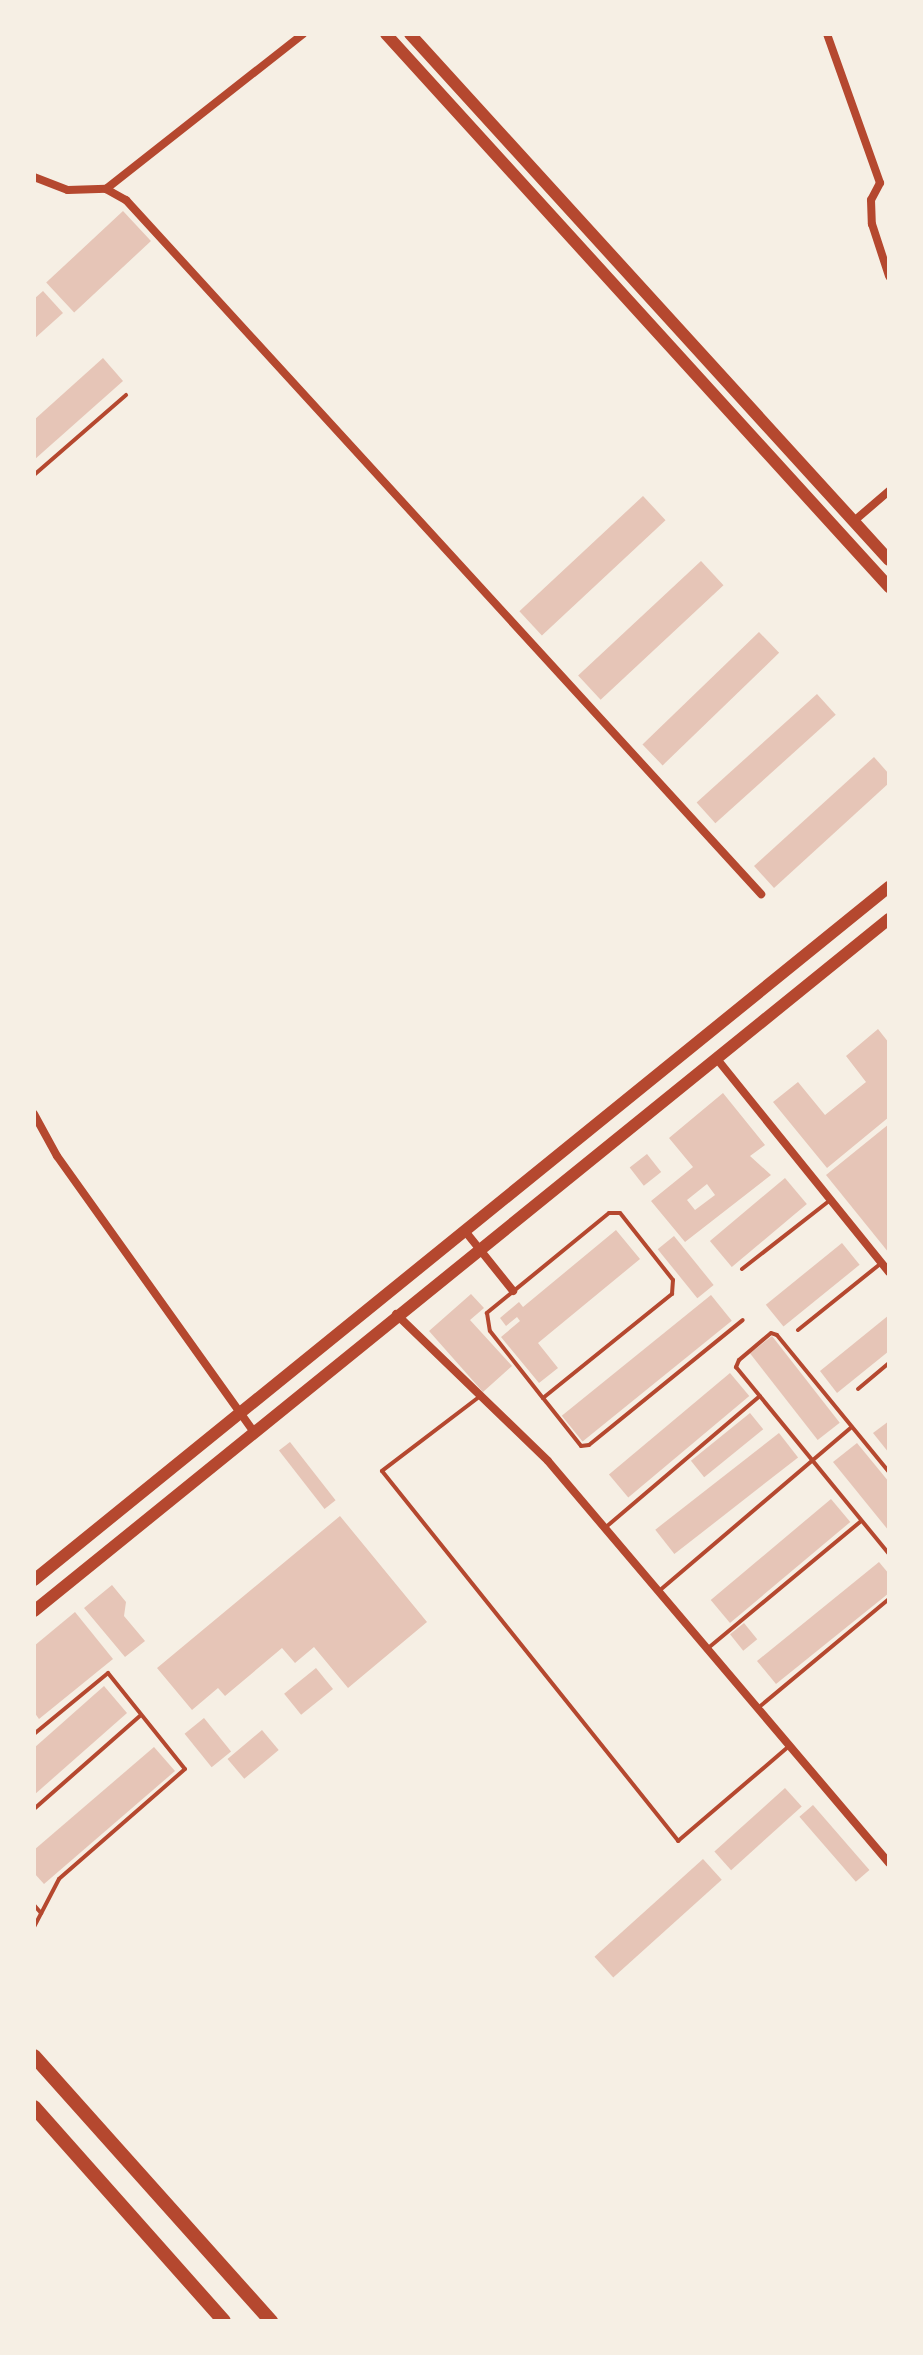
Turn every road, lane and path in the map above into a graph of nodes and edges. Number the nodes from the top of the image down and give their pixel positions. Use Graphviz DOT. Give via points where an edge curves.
graph roads {
  1 [pos="303,34"];
  2 [pos="386,34"];
  3 [pos="410,34"];
  4 [pos="827,34"];
  5 [pos="889,176"];
  6 [pos="34,177"];
  7 [pos="880,183"];
  8 [pos="106,189"];
  9 [pos="889,276"];
  10 [pos="126,395"];
  11 [pos="34,475"];
  12 [pos="889,491"];
  13 [pos="854,521"];
  14 [pos="889,560"];
  15 [pos="889,587"];
  16 [pos="889,887"];
  17 [pos="761,894"];
  18 [pos="889,919"];
  19 [pos="717,1059"];
  20 [pos="34,1114"];
  21 [pos="831,1199"];
  22 [pos="465,1231"];
  23 [pos="479,1249"];
  24 [pos="882,1263"];
  25 [pos="742,1269"];
  26 [pos="889,1272"];
  27 [pos="513,1291"];
  28 [pos="396,1314"];
  29 [pos="743,1320"];
  30 [pos="798,1330"];
  31 [pos="889,1363"];
  32 [pos="858,1389"];
  33 [pos="480,1396"];
  34 [pos="760,1396"];
  35 [pos="543,1398"];
  36 [pos="239,1413"];
  37 [pos="852,1427"];
  38 [pos="253,1431"];
  39 [pos="812,1461"];
  40 [pos="889,1472"];
  41 [pos="861,1521"];
  42 [pos="604,1528"];
  43 [pos="889,1554"];
  44 [pos="34,1580"];
  45 [pos="658,1591"];
  46 [pos="889,1599"];
  47 [pos="34,1611"];
  48 [pos="707,1649"];
  49 [pos="758,1708"];
  50 [pos="141,1715"];
  51 [pos="34,1734"];
  52 [pos="790,1746"];
  53 [pos="34,1809"];
  54 [pos="889,1863"];
  55 [pos="34,1905"];
  56 [pos="41,1913"];
  57 [pos="34,1927"];
  58 [pos="34,2056"];
  59 [pos="34,2107"];
  60 [pos="224,2321"];
  61 [pos="271,2321"];
  1 -- 8 [label="street"];
  2 -- 15 [label="main road"];
  3 -- 13 [label="main road"];
  4 -- 7 [label="street"];
  5 -- 7 [label="street"];
  6 -- 8 [label="street" via="68,190"];
  7 -- 9 [label="street" via="871,200 872,224"];
  8 -- 17 [label="street" via="126,200"];
  10 -- 11 [label="lane"];
  12 -- 13 [label="street"];
  13 -- 14 [label="main road"];
  16 -- 22 [label="main road"];
  18 -- 19 [label="main road"];
  19 -- 21 [label="street"];
  19 -- 23 [label="main road"];
  20 -- 36 [label="street" via="57,1156"];
  21 -- 24 [label="street"];
  21 -- 25 [label="lane"];
  22 -- 23 [label="street"];
  22 -- 36 [label="main road"];
  23 -- 27 [label="street"];
  23 -- 28 [label="main road"];
  24 -- 26 [label="street"];
  24 -- 30 [label="lane"];
  27 -- 35 [label="lane" via="487,1313 490,1331"];
  27 -- 35 [label="lane" via="609,1213 620,1213 673,1280 672,1294"];
  28 -- 33 [label="street"];
  28 -- 38 [label="main road"];
  29 -- 35 [label="lane" via="589,1445 581,1446"];
  31 -- 32 [label="lane"];
  33 -- 42 [label="street" via="548,1461"];
  33 -- 52 [label="lane" via="382,1471 678,1841"];
  34 -- 37 [label="lane" via="736,1367 771,1333"];
  34 -- 39 [label="lane"];
  34 -- 42 [label="lane"];
  36 -- 38 [label="street"];
  36 -- 44 [label="main road"];
  37 -- 39 [label="lane"];
  37 -- 40 [label="lane"];
  38 -- 47 [label="main road"];
  39 -- 41 [label="lane"];
  39 -- 45 [label="lane"];
  41 -- 43 [label="lane"];
  41 -- 48 [label="lane"];
  42 -- 45 [label="street"];
  45 -- 48 [label="street"];
  46 -- 49 [label="lane"];
  48 -- 49 [label="street"];
  49 -- 52 [label="street"];
  50 -- 51 [label="lane" via="108,1673"];
  50 -- 53 [label="lane"];
  50 -- 56 [label="lane" via="185,1769 59,1879"];
  52 -- 54 [label="street"];
  55 -- 56 [label="lane"];
  56 -- 57 [label="lane"];
  58 -- 61 [label="main road"];
  59 -- 60 [label="main road"];
}
